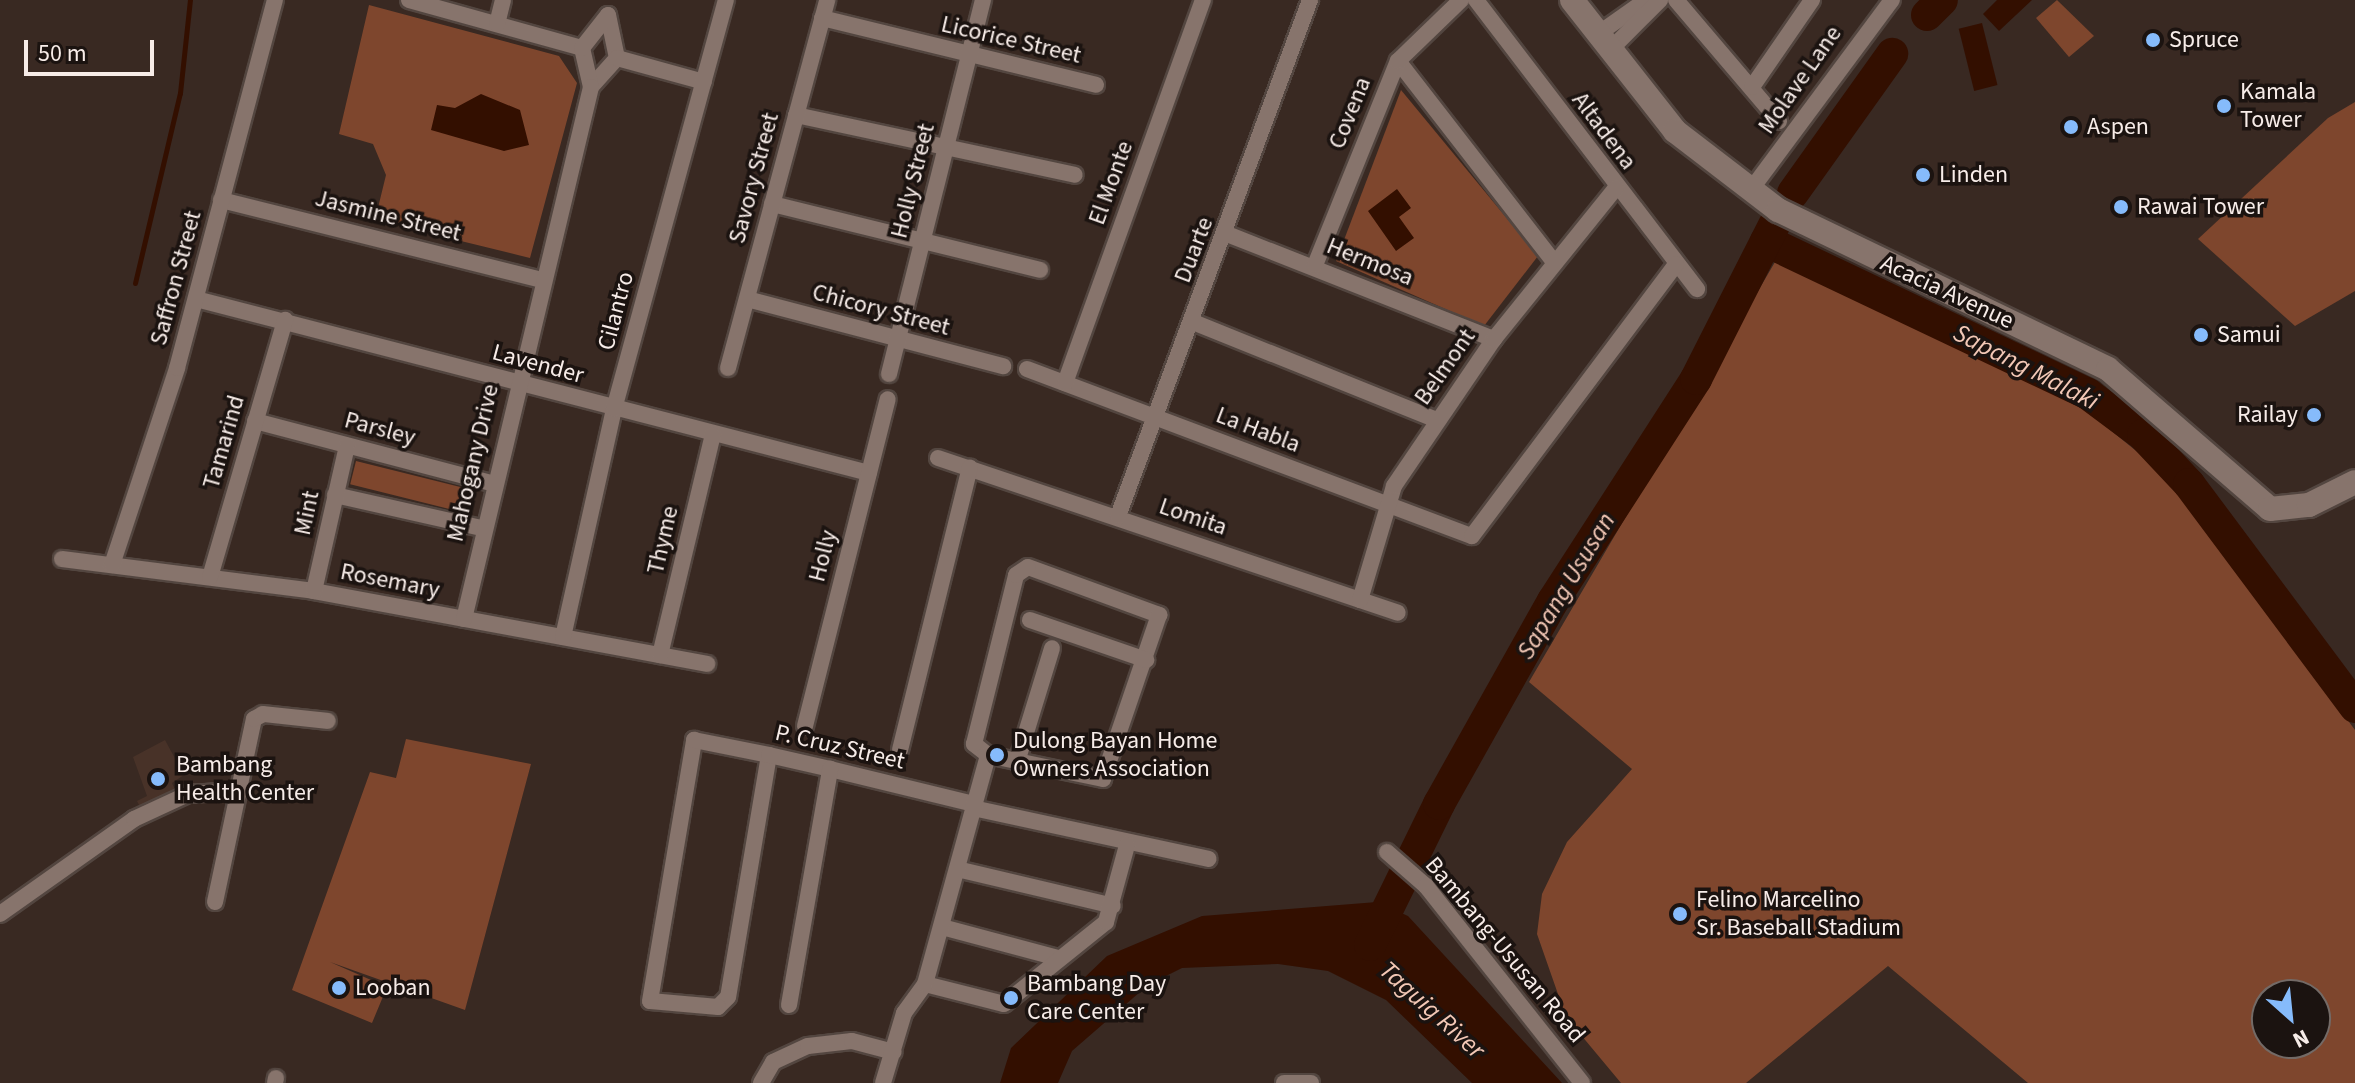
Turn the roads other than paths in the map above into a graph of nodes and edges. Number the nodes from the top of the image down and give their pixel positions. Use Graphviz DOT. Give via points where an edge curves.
graph roads {
  1 [pos="275,0"];
  2 [pos="409,0"];
  3 [pos="503,0"];
  4 [pos="726,0"];
  5 [pos="827,0"];
  6 [pos="983,0"];
  7 [pos="1203,0"];
  8 [pos="1310,0"];
  9 [pos="1461,0"];
  10 [pos="1476,0"];
  11 [pos="1572,0"];
  12 [pos="1646,0"];
  13 [pos="1660,0"];
  14 [pos="1676,0"];
  15 [pos="1812,0"];
  16 [pos="1892,0"];
  17 [pos="610,7"];
  18 [pos="822,18"];
  19 [pos="1630,22"];
  20 [pos="497,24"];
  21 [pos="1604,42"];
  22 [pos="582,48"];
  23 [pos="969,55"];
  24 [pos="617,58"];
  25 [pos="1398,61"];
  26 [pos="704,82"];
  27 [pos="1096,85"];
  28 [pos="591,87"];
  29 [pos="1752,87"];
  30 [pos="796,115"];
  31 [pos="1779,121"];
  32 [pos="945,150"];
  33 [pos="1075,175"];
  34 [pos="1616,188"];
  35 [pos="1750,191"];
  36 [pos="221,200"];
  37 [pos="772,204"];
  38 [pos="1227,234"];
  39 [pos="922,245"];
  40 [pos="1554,262"];
  41 [pos="1676,264"];
  42 [pos="1315,265"];
  43 [pos="1040,270"];
  44 [pos="542,280"];
  45 [pos="1697,289"];
  46 [pos="196,299"];
  47 [pos="747,299"];
  48 [pos="285,320"];
  49 [pos="1193,322"];
  50 [pos="1494,339"];
  51 [pos="898,340"];
  52 [pos="1003,366"];
  53 [pos="728,368"];
  54 [pos="1027,369"];
  55 [pos="889,374"];
  56 [pos="517,383"];
  57 [pos="1065,383"];
  58 [pos="888,399"];
  59 [pos="614,409"];
  60 [pos="1156,417"];
  61 [pos="1437,420"];
  62 [pos="255,421"];
  63 [pos="713,435"];
  64 [pos="347,446"];
  65 [pos="938,458"];
  66 [pos="970,468"];
  67 [pos="869,473"];
  68 [pos="2355,482"];
  69 [pos="492,483"];
  70 [pos="335,495"];
  71 [pos="1389,506"];
  72 [pos="1118,516"];
  73 [pos="481,528"];
  74 [pos="62,559"];
  75 [pos="112,565"];
  76 [pos="210,577"];
  77 [pos="314,591"];
  78 [pos="1360,600"];
  79 [pos="1398,613"];
  80 [pos="464,619"];
  81 [pos="1030,620"];
  82 [pos="563,637"];
  83 [pos="1052,648"];
  84 [pos="660,655"];
  85 [pos="1146,660"];
  86 [pos="707,664"];
  87 [pos="328,721"];
  88 [pos="805,726"];
  89 [pos="900,750"];
  90 [pos="769,755"];
  91 [pos="988,755"];
  92 [pos="1017,762"];
  93 [pos="830,769"];
  94 [pos="238,791"];
  95 [pos="974,806"];
  96 [pos="1127,845"];
  97 [pos="1393,857"];
  98 [pos="1209,859"];
  99 [pos="957,869"];
  100 [pos="215,902"];
  101 [pos="1113,906"];
  102 [pos="0,914"];
  103 [pos="942,927"];
  104 [pos="1058,958"];
  105 [pos="925,984"];
  106 [pos="789,1005"];
  107 [pos="894,1052"];
  108 [pos="761,1083"];
  109 [pos="883,1083"];
  110 [pos="1284,1083"];
  111 [pos="1311,1083"];
  112 [pos="1582,1083"];
  1 -- 36 [label="street, Saffron Street"];
  2 -- 20 [label="street"];
  3 -- 20 [label="street"];
  4 -- 26 [label="street, Cilantro"];
  5 -- 18 [label="street, Savory Street"];
  6 -- 23 [label="street, Holly Street"];
  7 -- 57 [label="street, El Monte"];
  8 -- 38 [label="street, Duarte"];
  9 -- 25 [label="street, Covena"];
  10 -- 34 [label="street, Altadena"];
  11 -- 21 [label="street, Acacia Avenue"];
  12 -- 19 [label="street"];
  13 -- 19 [label="street"];
  14 -- 29 [label="street"];
  15 -- 29 [label="street"];
  16 -- 35 [label="street, Molave Lane"];
  17 -- 22 [label="street"];
  17 -- 24 [label="street"];
  18 -- 23 [label="street, Licorice Street"];
  18 -- 30 [label="street, Savory Street"];
  19 -- 21 [label="street"];
  20 -- 22 [label="street"];
  21 -- 35 [label="street, Acacia Avenue" via="1675,131"];
  22 -- 28 [label="street"];
  23 -- 27 [label="street, Licorice Street"];
  23 -- 32 [label="street, Holly Street"];
  24 -- 26 [label="street"];
  24 -- 28 [label="street"];
  25 -- 40 [label="street"];
  25 -- 42 [label="street, Covena"];
  26 -- 59 [label="street, Cilantro"];
  28 -- 44 [label="street, Mahogany Drive"];
  29 -- 31 [label="street"];
  30 -- 32 [label="street"];
  30 -- 37 [label="street, Savory Street"];
  32 -- 33 [label="street"];
  32 -- 39 [label="street, Holly Street"];
  34 -- 40 [label="street, Belmont"];
  34 -- 41 [label="street, Altadena"];
  35 -- 68 [label="street, Acacia Avenue" via="1814,230 2108,369 2185,430 2256,502 2288,510"];
  36 -- 44 [label="street, Jasmine Street"];
  36 -- 46 [label="street, Saffron Street"];
  37 -- 39 [label="street"];
  37 -- 47 [label="street, Savory Street"];
  38 -- 42 [label="street, Hermosa"];
  38 -- 49 [label="street, Duarte"];
  39 -- 43 [label="street"];
  39 -- 51 [label="street, Holly Street"];
  40 -- 50 [label="street, Belmont"];
  41 -- 45 [label="street, Altadena"];
  41 -- 71 [label="street, La Habla" via="1472,536"];
  42 -- 50 [label="street, Hermosa"];
  44 -- 56 [label="street, Mahogany Drive"];
  46 -- 48 [label="street, Lavender"];
  46 -- 75 [label="street, Saffron Street"];
  47 -- 51 [label="street, Chicory Street"];
  47 -- 53 [label="street, Savory Street"];
  48 -- 56 [label="street, Lavender"];
  48 -- 62 [label="street, Tamarind"];
  49 -- 60 [label="street, Duarte"];
  49 -- 61 [label="street"];
  50 -- 61 [label="street, Belmont"];
  51 -- 52 [label="street, Chicory Street"];
  51 -- 55 [label="street, Holly Street"];
  54 -- 57 [label="street, La Habla"];
  56 -- 59 [label="street, Lavender"];
  56 -- 69 [label="street, Mahogany Drive"];
  57 -- 60 [label="street, La Habla"];
  58 -- 67 [label="street, Holly"];
  59 -- 63 [label="street, Lavender"];
  59 -- 82 [label="street, Cilantro"];
  60 -- 71 [label="street, La Habla"];
  60 -- 72 [label="street, Duarte"];
  61 -- 71 [label="street, Belmont"];
  62 -- 64 [label="street, Parsley"];
  62 -- 76 [label="street, Tamarind"];
  63 -- 67 [label="street, Lavender"];
  63 -- 84 [label="street, Thyme"];
  64 -- 69 [label="street, Parsley"];
  64 -- 70 [label="street, Mint"];
  65 -- 66 [label="street, Lomita"];
  66 -- 72 [label="street, Lomita"];
  66 -- 89 [label="street"];
  67 -- 88 [label="street, Holly"];
  69 -- 73 [label="street, Mahogany Drive"];
  70 -- 73 [label="street"];
  70 -- 77 [label="street, Mint"];
  71 -- 78 [label="street, Belmont"];
  72 -- 78 [label="street, Lomita"];
  73 -- 80 [label="street, Mahogany Drive"];
  74 -- 75 [label="street, Rosemary"];
  75 -- 76 [label="street, Rosemary"];
  76 -- 77 [label="street, Rosemary"];
  77 -- 80 [label="street, Rosemary"];
  78 -- 79 [label="street, Lomita"];
  80 -- 82 [label="street, Rosemary"];
  81 -- 85 [label="street"];
  82 -- 84 [label="street, Rosemary"];
  83 -- 92 [label="street"];
  84 -- 86 [label="street, Rosemary"];
  85 -- 91 [label="street" via="1159,621 1154,610 1020,569 974,739"];
  85 -- 92 [label="street" via="1107,777"];
  87 -- 94 [label="street" via="258,715"];
  90 -- 90 [label="street, P. Cruz Street" via="728,997 718,1007 657,1004 648,994 694,740"];
  90 -- 93 [label="street, P. Cruz Street"];
  91 -- 92 [label="street"];
  91 -- 95 [label="street"];
  93 -- 95 [label="street, P. Cruz Street"];
  93 -- 106 [label="street"];
  94 -- 100 [label="street"];
  94 -- 102 [label="street" via="188,794 134,819"];
  95 -- 96 [label="street, P. Cruz Street"];
  95 -- 99 [label="street"];
  96 -- 98 [label="street, P. Cruz Street"];
  96 -- 101 [label="street"];
  97 -- 112 [label="street, Bambang-Ususan Road" via="1426,886"];
  99 -- 101 [label="street"];
  99 -- 103 [label="street"];
  101 -- 104 [label="street" via="1106,922"];
  103 -- 104 [label="street"];
  103 -- 105 [label="street"];
  104 -- 105 [label="street" via="1004,1004"];
  105 -- 107 [label="street" via="904,1013"];
  107 -- 108 [label="street" via="852,1041 808,1046 773,1062"];
  107 -- 109 [label="street"];
  110 -- 111 [label="street"];
}
